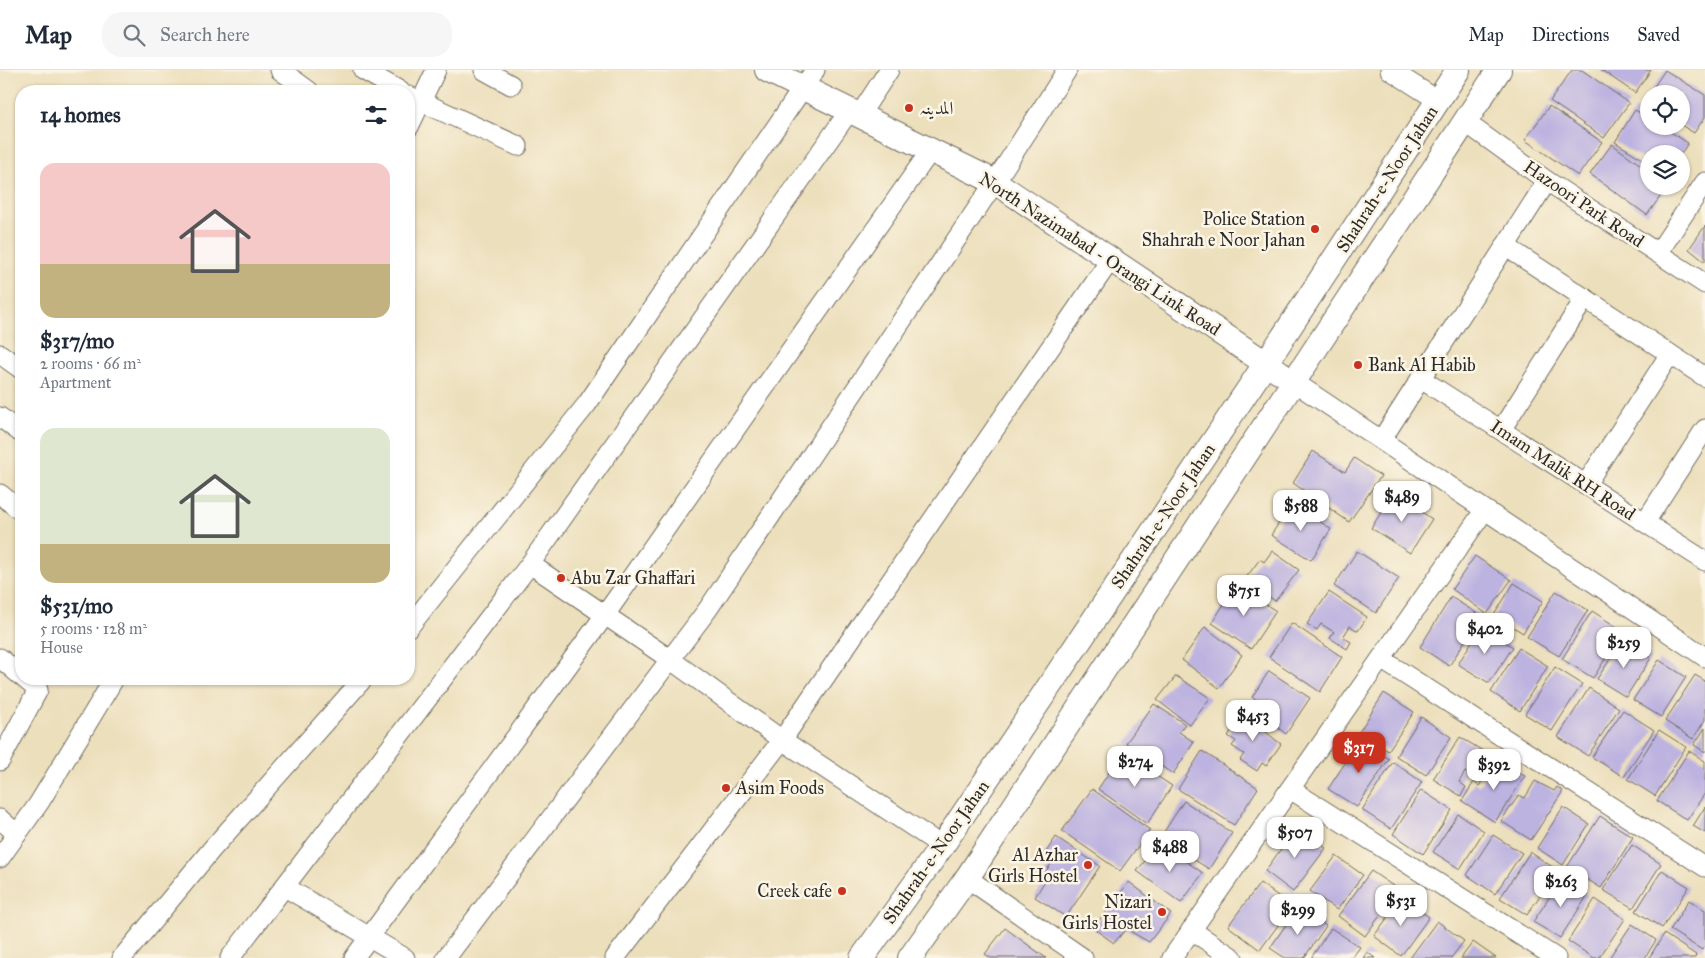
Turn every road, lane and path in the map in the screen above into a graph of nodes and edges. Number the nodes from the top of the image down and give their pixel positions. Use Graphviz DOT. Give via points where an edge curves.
graph roads {
  1 [pos="280,70"];
  2 [pos="363,70"];
  3 [pos="436,70"];
  4 [pos="484,70"];
  5 [pos="767,70"];
  6 [pos="889,70"];
  7 [pos="1067,70"];
  8 [pos="1390,70"];
  9 [pos="1458,70"];
  10 [pos="1499,70"];
  11 [pos="809,78"];
  12 [pos="300,85"];
  13 [pos="389,85"];
  14 [pos="511,85"];
  15 [pos="415,99"];
  16 [pos="1439,101"];
  17 [pos="855,113"];
  18 [pos="1465,122"];
  19 [pos="518,146"];
  20 [pos="931,150"];
  21 [pos="1547,181"];
  22 [pos="995,182"];
  23 [pos="1705,182"];
  24 [pos="1505,246"];
  25 [pos="1658,253"];
  26 [pos="1111,259"];
  27 [pos="1705,284"];
  28 [pos="1585,298"];
  29 [pos="0,354"];
  30 [pos="1670,354"];
  31 [pos="1266,363"];
  32 [pos="15,365"];
  33 [pos="1705,377"];
  34 [pos="1420,378"];
  35 [pos="1294,382"];
  36 [pos="0,417"];
  37 [pos="15,428"];
  38 [pos="1705,429"];
  39 [pos="1501,430"];
  40 [pos="1382,439"];
  41 [pos="1586,484"];
  42 [pos="0,494"];
  43 [pos="15,506"];
  44 [pos="1484,511"];
  45 [pos="1645,522"];
  46 [pos="1705,561"];
  47 [pos="530,564"];
  48 [pos="605,615"];
  49 [pos="415,619"];
  50 [pos="1705,657"];
  51 [pos="0,658"];
  52 [pos="1381,659"];
  53 [pos="671,660"];
  54 [pos="15,671"];
  55 [pos="32,685"];
  56 [pos="110,685"];
  57 [pos="358,685"];
  58 [pos="5,738"];
  59 [pos="782,740"];
  60 [pos="0,761"];
  61 [pos="1290,789"];
  62 [pos="0,819"];
  63 [pos="17,834"];
  64 [pos="942,846"];
  65 [pos="0,858"];
  66 [pos="1705,867"];
  67 [pos="967,878"];
  68 [pos="286,887"];
  69 [pos="1191,930"];
  70 [pos="370,937"];
  71 [pos="122,958"];
  72 [pos="230,958"];
  73 [pos="354,958"];
  74 [pos="406,958"];
  75 [pos="446,958"];
  76 [pos="615,958"];
  77 [pos="862,958"];
  78 [pos="910,958"];
  79 [pos="1083,958"];
  80 [pos="1172,958"];
  81 [pos="1233,958"];
  82 [pos="1556,958"];
  1 -- 12 [label="street"];
  2 -- 13 [label="street"];
  3 -- 15 [label="street"];
  4 -- 14 [label="street"];
  5 -- 11 [label="main road, North Nazimabad - Orangi Link Road"];
  6 -- 17 [label="street"];
  7 -- 22 [label="street"];
  8 -- 16 [label="street"];
  9 -- 16 [label="main road, Shahrah-e-Noor Jahan"];
  10 -- 18 [label="main road, Shahrah-e-Noor Jahan"];
  11 -- 17 [label="main road, North Nazimabad - Orangi Link Road"];
  11 -- 49 [label="street" via="587,404"];
  15 -- 19 [label="street"];
  16 -- 31 [label="main road, Shahrah-e-Noor Jahan"];
  17 -- 20 [label="main road, North Nazimabad - Orangi Link Road"];
  17 -- 47 [label="street"];
  18 -- 21 [label="street, Hazoori Park Road"];
  18 -- 35 [label="main road, Shahrah-e-Noor Jahan"];
  20 -- 22 [label="main road, North Nazimabad - Orangi Link Road"];
  20 -- 48 [label="street"];
  21 -- 24 [label="street"];
  21 -- 25 [label="street, Hazoori Park Road"];
  22 -- 26 [label="main road, North Nazimabad - Orangi Link Road"];
  22 -- 53 [label="street"];
  23 -- 25 [label="street"];
  24 -- 28 [label="street"];
  24 -- 34 [label="street"];
  25 -- 27 [label="street, Hazoori Park Road"];
  26 -- 31 [label="main road, North Nazimabad - Orangi Link Road"];
  26 -- 59 [label="street"];
  28 -- 30 [label="street"];
  28 -- 39 [label="street"];
  29 -- 32 [label="street"];
  30 -- 33 [label="street"];
  30 -- 41 [label="street"];
  31 -- 35 [label="main road, North Nazimabad - Orangi Link Road"];
  31 -- 64 [label="main road, Shahrah-e-Noor Jahan"];
  34 -- 39 [label="street, Imam Malik RH Road"];
  34 -- 40 [label="street"];
  35 -- 40 [label="street"];
  35 -- 67 [label="main road, Shahrah-e-Noor Jahan"];
  36 -- 37 [label="street"];
  38 -- 45 [label="street"];
  39 -- 41 [label="street, Imam Malik RH Road"];
  40 -- 44 [label="street"];
  41 -- 45 [label="street, Imam Malik RH Road"];
  42 -- 43 [label="street"];
  44 -- 50 [label="street"];
  44 -- 52 [label="street"];
  45 -- 46 [label="street, Imam Malik RH Road"];
  47 -- 48 [label="street"];
  47 -- 68 [label="street"];
  48 -- 53 [label="street"];
  48 -- 70 [label="street"];
  51 -- 54 [label="street"];
  52 -- 61 [label="street"];
  52 -- 66 [label="street"];
  53 -- 59 [label="street"];
  53 -- 75 [label="street"];
  55 -- 58 [label="street" via="38,690"];
  56 -- 63 [label="street"];
  57 -- 71 [label="street" via="212,849"];
  58 -- 60 [label="street"];
  59 -- 64 [label="street"];
  59 -- 76 [label="street"];
  61 -- 69 [label="street"];
  61 -- 82 [label="street"];
  62 -- 63 [label="street"];
  63 -- 65 [label="street"];
  64 -- 77 [label="main road, Shahrah-e-Noor Jahan"];
  67 -- 78 [label="main road, Shahrah-e-Noor Jahan"];
  67 -- 79 [label="street"];
  68 -- 70 [label="street"];
  68 -- 72 [label="street"];
  69 -- 80 [label="street"];
  69 -- 81 [label="street"];
  70 -- 73 [label="street"];
  70 -- 74 [label="street"];
}
